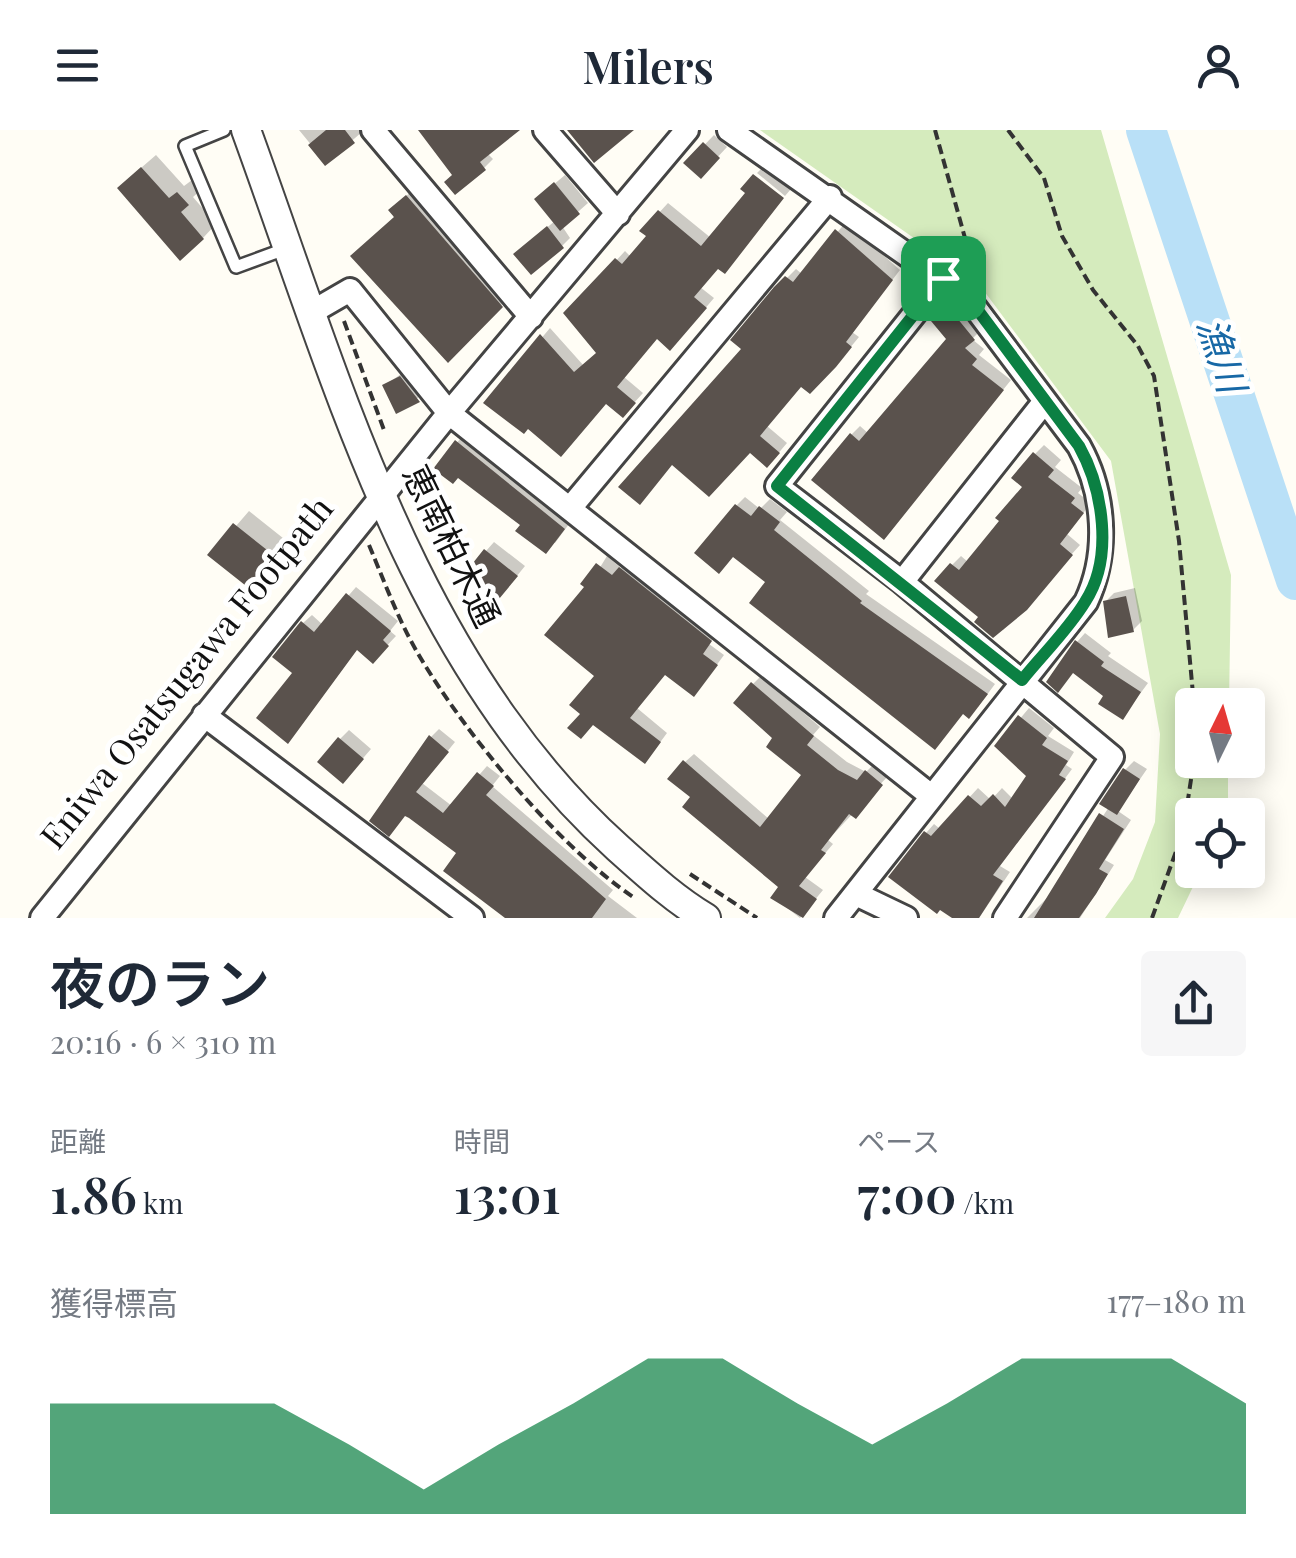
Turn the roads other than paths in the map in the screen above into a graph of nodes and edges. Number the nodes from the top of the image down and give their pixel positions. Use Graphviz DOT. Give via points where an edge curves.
graph roads {
  1 [pos="224,130"];
  2 [pos="246,130"];
  3 [pos="373,130"];
  4 [pos="545,130"];
  5 [pos="688,130"];
  6 [pos="729,130"];
  7 [pos="830,197"];
  8 [pos="618,214"];
  9 [pos="289,248"];
  10 [pos="943,278"];
  11 [pos="324,305"];
  12 [pos="531,317"];
  13 [pos="1045,401"];
  14 [pos="449,412"];
  15 [pos="391,484"];
  16 [pos="571,507"];
  17 [pos="902,582"];
  18 [pos="1022,680"];
  19 [pos="204,715"];
  20 [pos="930,795"];
  21 [pos="856,894"];
  22 [pos="693,915"];
  23 [pos="42,918"];
  24 [pos="472,918"];
  25 [pos="836,918"];
  26 [pos="906,918"];
  27 [pos="1005,918"];
  1 -- 9 [label="lane" via="186,146 236,267"];
  2 -- 9 [label="street, 恵南柏木通"];
  3 -- 12 [label="street"];
  4 -- 8 [label="street"];
  5 -- 8 [label="street"];
  6 -- 7 [label="street"];
  7 -- 10 [label="street"];
  7 -- 16 [label="street"];
  8 -- 12 [label="street"];
  9 -- 11 [label="street, 恵南柏木通"];
  10 -- 13 [label="street" via="968,297"];
  10 -- 17 [label="street" via="777,486"];
  11 -- 14 [label="street" via="350,290"];
  11 -- 15 [label="street, 恵南柏木通"];
  12 -- 14 [label="street"];
  13 -- 17 [label="street"];
  13 -- 18 [label="street" via="1093,471 1100,549 1086,602"];
  14 -- 15 [label="street"];
  14 -- 16 [label="street"];
  15 -- 19 [label="street"];
  15 -- 22 [label="street, 恵南柏木通" via="418,579 500,715 586,820"];
  16 -- 20 [label="street"];
  17 -- 18 [label="street"];
  18 -- 20 [label="street"];
  18 -- 27 [label="street" via="1112,757"];
  19 -- 23 [label="street"];
  19 -- 24 [label="street"];
  20 -- 21 [label="street"];
  21 -- 25 [label="street"];
  21 -- 26 [label="street"];
}
